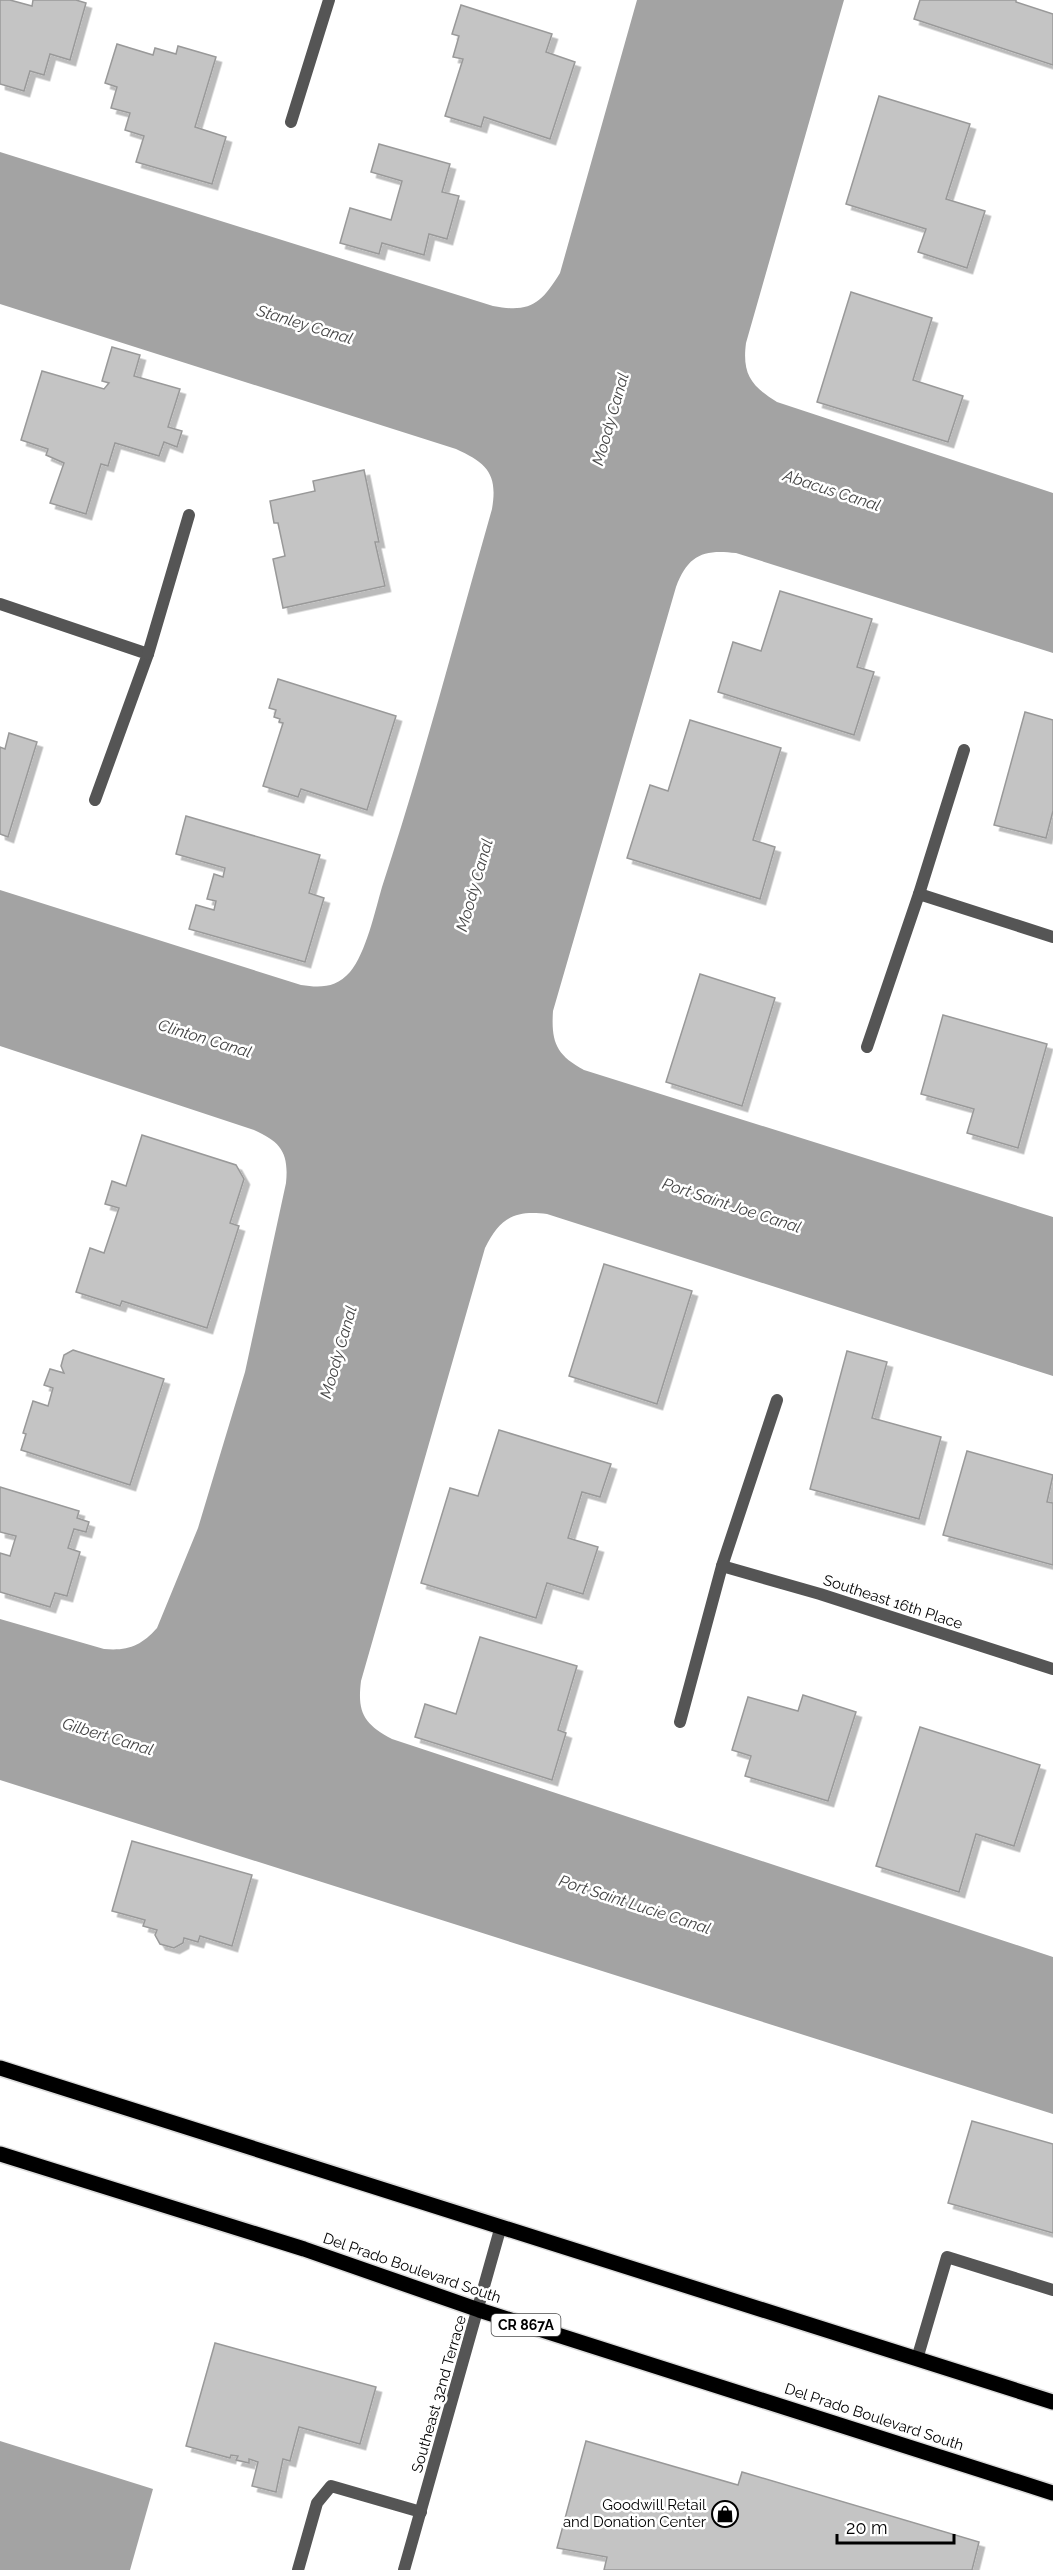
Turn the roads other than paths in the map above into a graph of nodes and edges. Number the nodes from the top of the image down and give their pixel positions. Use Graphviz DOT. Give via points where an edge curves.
graph roads {
  1 [pos="329,0"];
  2 [pos="291,122"];
  3 [pos="189,515"];
  4 [pos="0,604"];
  5 [pos="148,654"];
  6 [pos="964,750"];
  7 [pos="95,800"];
  8 [pos="919,894"];
  9 [pos="1053,936"];
  10 [pos="867,1047"];
  11 [pos="777,1400"];
  12 [pos="722,1566"];
  13 [pos="1053,1669"];
  14 [pos="680,1722"];
  15 [pos="0,2068"];
  16 [pos="0,2154"];
  17 [pos="501,2226"];
  18 [pos="1053,2290"];
  19 [pos="479,2310"];
  20 [pos="917,2359"];
  21 [pos="1053,2402"];
  22 [pos="1053,2493"];
  23 [pos="421,2512"];
  24 [pos="298,2570"];
  25 [pos="404,2570"];
  1 -- 2 [label="street"];
  3 -- 5 [label="street"];
  4 -- 5 [label="street"];
  5 -- 7 [label="street"];
  6 -- 8 [label="street"];
  8 -- 9 [label="street"];
  8 -- 10 [label="street"];
  11 -- 12 [label="street"];
  12 -- 13 [label="street, Southeast 16th Place"];
  12 -- 14 [label="street"];
  15 -- 17 [label="main road"];
  16 -- 19 [label="main road, Del Prado Boulevard South / CR 867A" via="304,2249"];
  17 -- 19 [label="street, Southeast 32nd Terrace"];
  17 -- 20 [label="main road"];
  18 -- 20 [label="street" via="947,2258"];
  19 -- 22 [label="main road, Del Prado Boulevard South / CR 867A"];
  19 -- 23 [label="street, Southeast 32nd Terrace"];
  20 -- 21 [label="main road"];
  23 -- 24 [label="street" via="331,2486 317,2503"];
  23 -- 25 [label="street, Southeast 32nd Terrace"];
}
